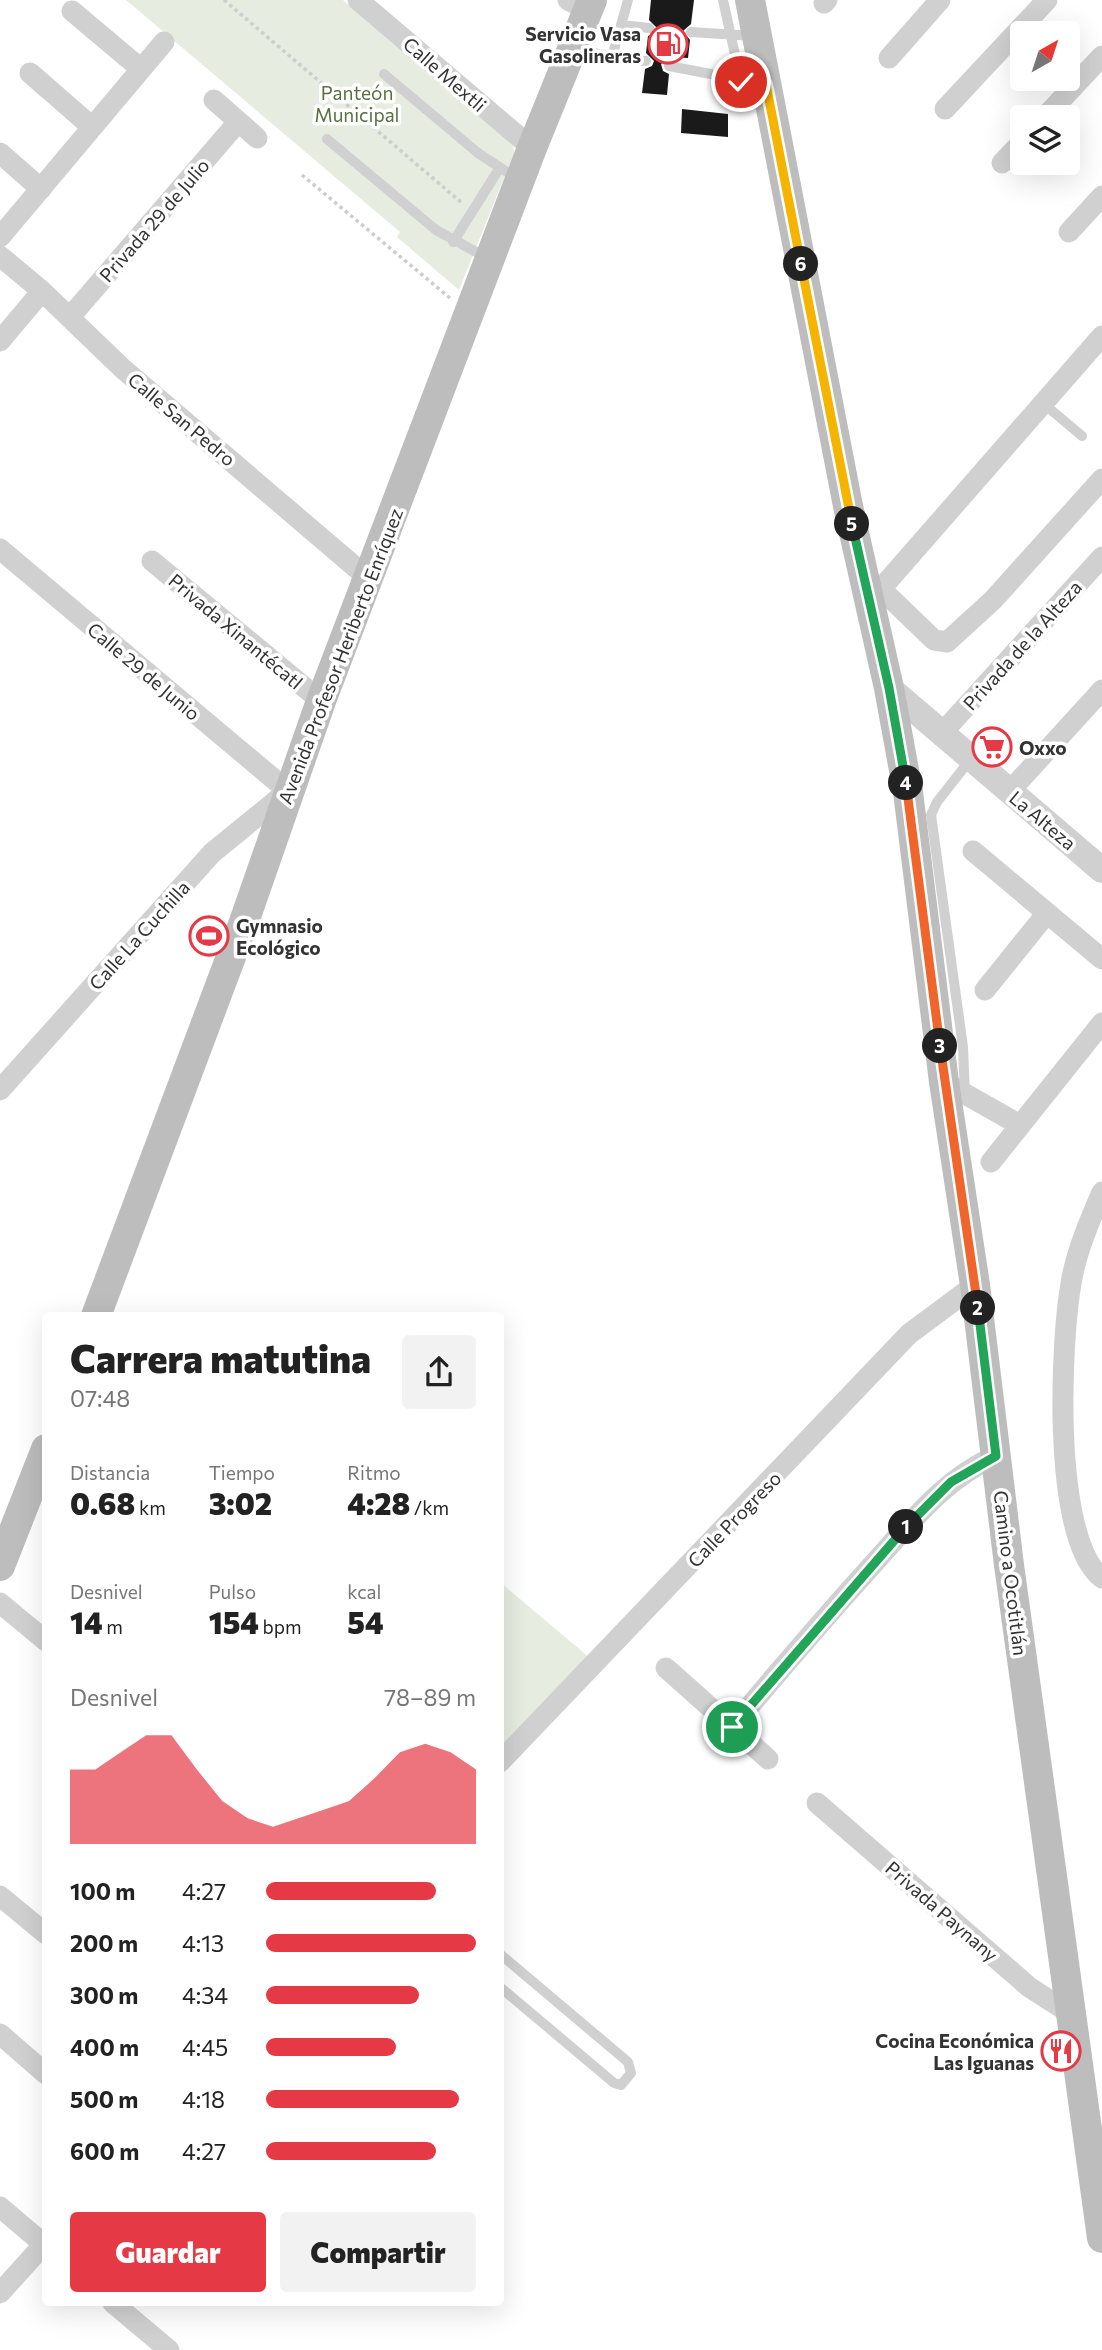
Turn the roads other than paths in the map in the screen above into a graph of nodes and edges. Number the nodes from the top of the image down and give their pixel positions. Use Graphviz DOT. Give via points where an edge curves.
graph roads {
  1 [pos="358,0"];
  2 [pos="628,0"];
  3 [pos="723,0"];
  4 [pos="750,0"];
  5 [pos="940,0"];
  6 [pos="1047,0"];
  7 [pos="583,3"];
  8 [pos="72,11"];
  9 [pos="622,24"];
  10 [pos="649,28"];
  11 [pos="691,32"];
  12 [pos="744,36"];
  13 [pos="164,42"];
  14 [pos="572,47"];
  15 [pos="1102,55"];
  16 [pos="612,57"];
  17 [pos="889,58"];
  18 [pos="646,61"];
  19 [pos="669,66"];
  20 [pos="141,69"];
  21 [pos="30,73"];
  22 [pos="384,74"];
  23 [pos="753,83"];
  24 [pos="214,100"];
  25 [pos="1056,105"];
  26 [pos="945,109"];
  27 [pos="238,122"];
  28 [pos="92,127"];
  29 [pos="257,138"];
  30 [pos="327,139"];
  31 [pos="532,148"];
  32 [pos="0,153"];
  33 [pos="1010,155"];
  34 [pos="1002,163"];
  35 [pos="509,174"];
  36 [pos="41,189"];
  37 [pos="1102,196"];
  38 [pos="1069,232"];
  39 [pos="0,237"];
  40 [pos="453,242"];
  41 [pos="0,256"];
  42 [pos="490,259"];
  43 [pos="42,291"];
  44 [pos="70,317"];
  45 [pos="1102,336"];
  46 [pos="0,341"];
  47 [pos="1044,404"];
  48 [pos="1083,436"];
  49 [pos="1102,480"];
  50 [pos="0,550"];
  51 [pos="1102,557"];
  52 [pos="152,561"];
  53 [pos="368,578"];
  54 [pos="874,592"];
  55 [pos="889,688"];
  56 [pos="1102,690"];
  57 [pos="321,701"];
  58 [pos="942,733"];
  59 [pos="971,759"];
  60 [pos="288,792"];
  61 [pos="1009,792"];
  62 [pos="973,851"];
  63 [pos="1102,870"];
  64 [pos="1047,913"];
  65 [pos="1102,959"];
  66 [pos="985,990"];
  67 [pos="1102,1023"];
  68 [pos="955,1088"];
  69 [pos="0,1090"];
  70 [pos="1020,1125"];
  71 [pos="992,1162"];
  72 [pos="1102,1192"];
  73 [pos="975,1284"];
  74 [pos="98,1312"];
  75 [pos="996,1456"];
  76 [pos="42,1459"];
  77 [pos="0,1566"];
  78 [pos="1102,1578"];
  79 [pos="0,1603"];
  80 [pos="42,1638"];
  81 [pos="666,1668"];
  82 [pos="732,1727"];
  83 [pos="504,1758"];
  84 [pos="768,1759"];
  85 [pos="817,1803"];
  86 [pos="0,1896"];
  87 [pos="42,1931"];
  88 [pos="504,1957"];
  89 [pos="504,1990"];
  90 [pos="1071,2014"];
  91 [pos="0,2034"];
  92 [pos="42,2071"];
  93 [pos="0,2207"];
  94 [pos="1102,2238"];
  95 [pos="42,2242"];
  96 [pos="42,2247"];
  97 [pos="0,2293"];
  98 [pos="117,2306"];
  99 [pos="169,2350"];
  1 -- 31 [label="street, Calle Mextli"];
  2 -- 9 [label="lane"];
  3 -- 12 [label="lane"];
  4 -- 12 [label="main road, Camino a Ocotitlán"];
  5 -- 17 [label="street"];
  6 -- 26 [label="street"];
  7 -- 14 [label="main road, Avenida Profesor Heriberto Enríquez"];
  8 -- 20 [label="street"];
  9 -- 10 [label="lane"];
  9 -- 16 [label="lane"];
  11 -- 12 [label="lane"];
  12 -- 23 [label="main road, Camino a Ocotitlán"];
  13 -- 20 [label="street"];
  14 -- 16 [label="lane"];
  14 -- 31 [label="main road, Avenida Profesor Heriberto Enríquez"];
  15 -- 25 [label="street"];
  16 -- 18 [label="lane"];
  19 -- 23 [label="lane"];
  20 -- 28 [label="street"];
  21 -- 28 [label="street"];
  22 -- 35 [label="lane"];
  23 -- 54 [label="main road, Camino a Ocotitlán"];
  24 -- 27 [label="street"];
  27 -- 29 [label="street"];
  27 -- 44 [label="street, Privada 29 de Julio"];
  28 -- 36 [label="street"];
  30 -- 40 [label="lane"];
  31 -- 35 [label="main road, Avenida Profesor Heriberto Enríquez"];
  32 -- 36 [label="street"];
  33 -- 34 [label="street"];
  35 -- 40 [label="lane" via="473,212"];
  35 -- 42 [label="main road, Avenida Profesor Heriberto Enríquez"];
  36 -- 39 [label="street"];
  37 -- 38 [label="street"];
  40 -- 42 [label="lane"];
  41 -- 43 [label="street, Calle San Pedro"];
  42 -- 53 [label="main road, Avenida Profesor Heriberto Enríquez"];
  43 -- 44 [label="street, Calle San Pedro"];
  43 -- 46 [label="street"];
  44 -- 53 [label="street, Calle San Pedro" via="122,368"];
  45 -- 47 [label="street"];
  47 -- 48 [label="lane"];
  47 -- 54 [label="street"];
  49 -- 54 [label="street" via="993,600 947,642 934,640"];
  50 -- 60 [label="street, Calle 29 de Junio"];
  51 -- 58 [label="street, Privada de la Alteza"];
  52 -- 57 [label="street, Privada Xinantécatl"];
  53 -- 57 [label="main road, Avenida Profesor Heriberto Enríquez"];
  54 -- 55 [label="main road, Camino a Ocotitlán"];
  55 -- 58 [label="street, La Alteza"];
  55 -- 68 [label="main road, Camino a Ocotitlán"];
  56 -- 61 [label="street"];
  57 -- 60 [label="main road, Avenida Profesor Heriberto Enríquez"];
  58 -- 59 [label="street, La Alteza"];
  59 -- 61 [label="street, La Alteza"];
  59 -- 68 [label="lane" via="931,815 963,1047"];
  60 -- 69 [label="street, Calle La Cuchilla" via="212,853"];
  60 -- 74 [label="main road, Avenida Profesor Heriberto Enríquez"];
  61 -- 63 [label="street, La Alteza"];
  62 -- 64 [label="street"];
  64 -- 65 [label="street"];
  64 -- 66 [label="street"];
  67 -- 70 [label="street"];
  68 -- 70 [label="street"];
  68 -- 73 [label="main road, Camino a Ocotitlán"];
  70 -- 71 [label="street"];
  72 -- 78 [label="street" via="1073,1274 1062,1391 1063,1447 1073,1512 1084,1555"];
  73 -- 75 [label="main road, Camino a Ocotitlán"];
  73 -- 83 [label="street, Calle Progreso" via="909,1334"];
  75 -- 82 [label="street" via="951,1482 923,1509"];
  75 -- 90 [label="main road, Camino a Ocotitlán"];
  76 -- 77 [label="main road"];
  79 -- 80 [label="street"];
  81 -- 82 [label="street"];
  82 -- 84 [label="street"];
  85 -- 90 [label="street, Privada Paynany" via="1029,1987"];
  86 -- 87 [label="street"];
  88 -- 89 [label="lane" via="628,2062 631,2073 621,2085 614,2083"];
  90 -- 94 [label="main road, Camino a Ocotitlán"];
  91 -- 92 [label="street"];
  93 -- 95 [label="street"];
  96 -- 97 [label="street"];
  98 -- 99 [label="street"];
}
